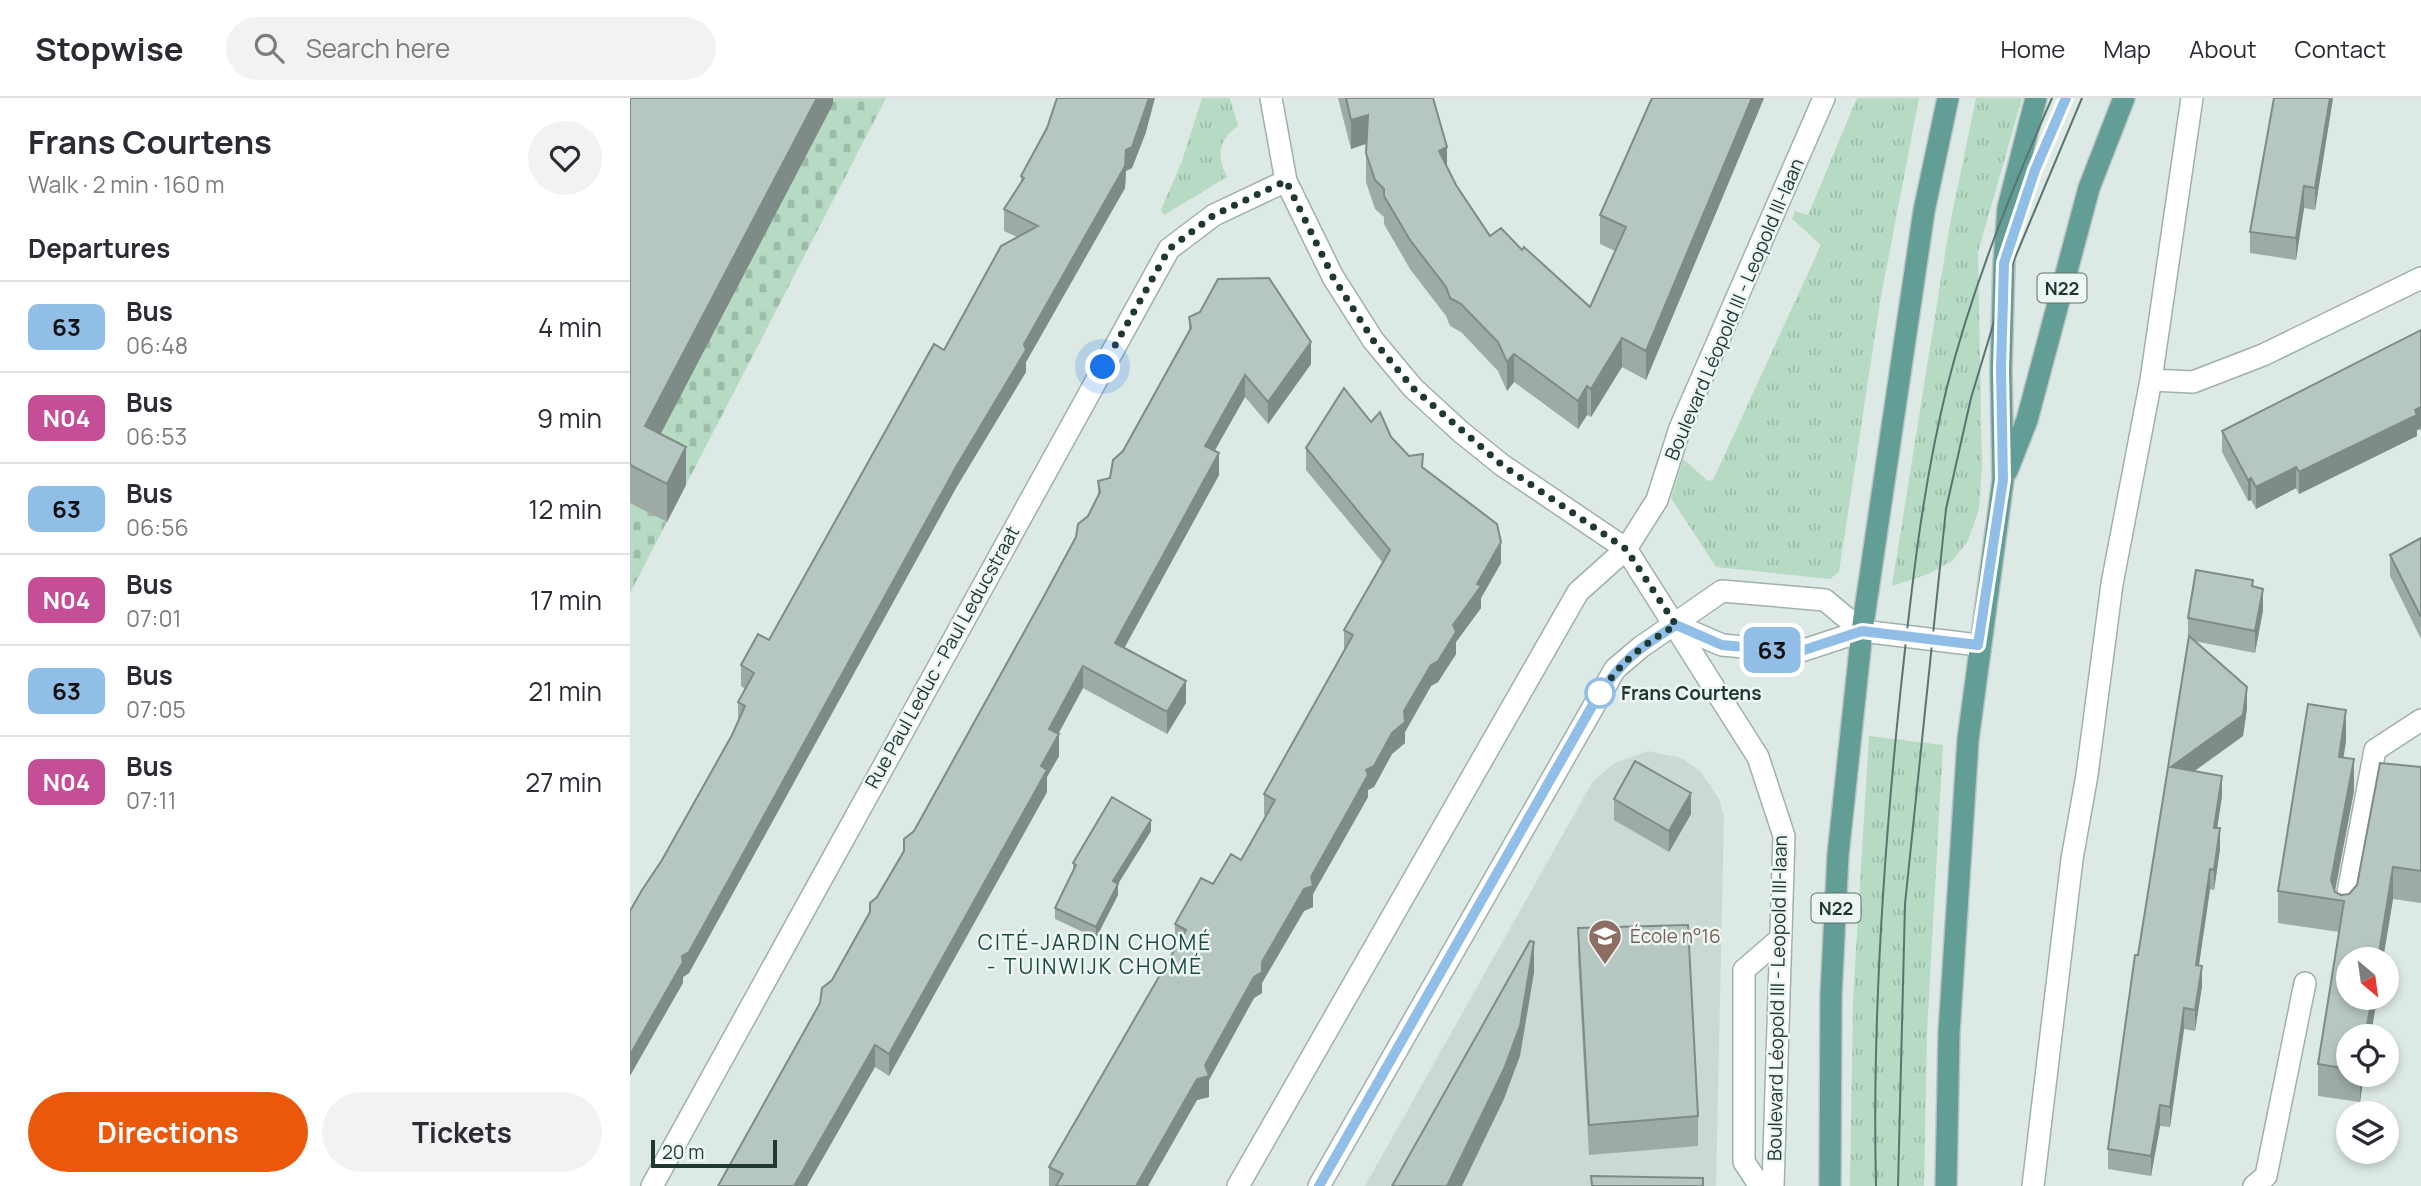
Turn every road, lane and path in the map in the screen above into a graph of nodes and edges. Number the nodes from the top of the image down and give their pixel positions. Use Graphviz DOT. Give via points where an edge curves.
graph roads {
  1 [pos="1271,98"];
  2 [pos="1824,98"];
  3 [pos="1948,98"];
  4 [pos="2036,98"];
  5 [pos="2124,98"];
  6 [pos="2192,98"];
  7 [pos="1286,181"];
  8 [pos="2421,278"];
  9 [pos="2151,380"];
  10 [pos="2003,480"];
  11 [pos="1626,549"];
  12 [pos="1676,625"];
  13 [pos="1862,631"];
  14 [pos="1978,645"];
  15 [pos="2421,720"];
  16 [pos="2344,914"];
  17 [pos="1781,938"];
  18 [pos="2305,984"];
  19 [pos="652,1186"];
  20 [pos="1238,1186"];
  21 [pos="1319,1186"];
  22 [pos="1760,1186"];
  23 [pos="1773,1186"];
  24 [pos="1830,1186"];
  25 [pos="1946,1186"];
  26 [pos="2033,1186"];
  27 [pos="2254,1186"];
  1 -- 7 [label="street"];
  2 -- 11 [label="street, Boulevard Léopold III - Leopold III-laan" via="1680,428 1657,500"];
  3 -- 13 [label="main road, N22" via="1924,211"];
  4 -- 10 [label="main road, N22" via="2007,222 2001,308"];
  5 -- 10 [label="main road, N22" via="2088,188 2027,420"];
  6 -- 9 [label="street"];
  7 -- 11 [label="street" via="1333,277 1373,340 1413,388 1502,465"];
  7 -- 19 [label="street, Rue Paul Leduc - Paul Leducstraat" via="1214,215 1169,249"];
  8 -- 9 [label="street" via="2263,355 2193,382"];
  9 -- 26 [label="street" via="2112,584 2072,859"];
  10 -- 14 [label="main road, N22"];
  11 -- 12 [label="street, Boulevard Léopold III - Leopold III-laan"];
  11 -- 20 [label="street" via="1578,593"];
  12 -- 13 [label="street" via="1722,645 1798,652"];
  12 -- 13 [label="street" via="1722,592 1825,600"];
  12 -- 17 [label="street, Boulevard Léopold III - Leopold III-laan" via="1758,757 1784,836"];
  12 -- 21 [label="street" via="1615,669"];
  13 -- 14 [label="street"];
  13 -- 24 [label="main road, N22" via="1838,855"];
  14 -- 25 [label="main road, N22" via="1956,903"];
  15 -- 16 [label="street" via="2375,750"];
  17 -- 22 [label="street" via="1744,970 1744,1162"];
  17 -- 23 [label="street, Boulevard Léopold III - Leopold III-laan"];
  18 -- 27 [label="street" via="2266,1176"];
}
